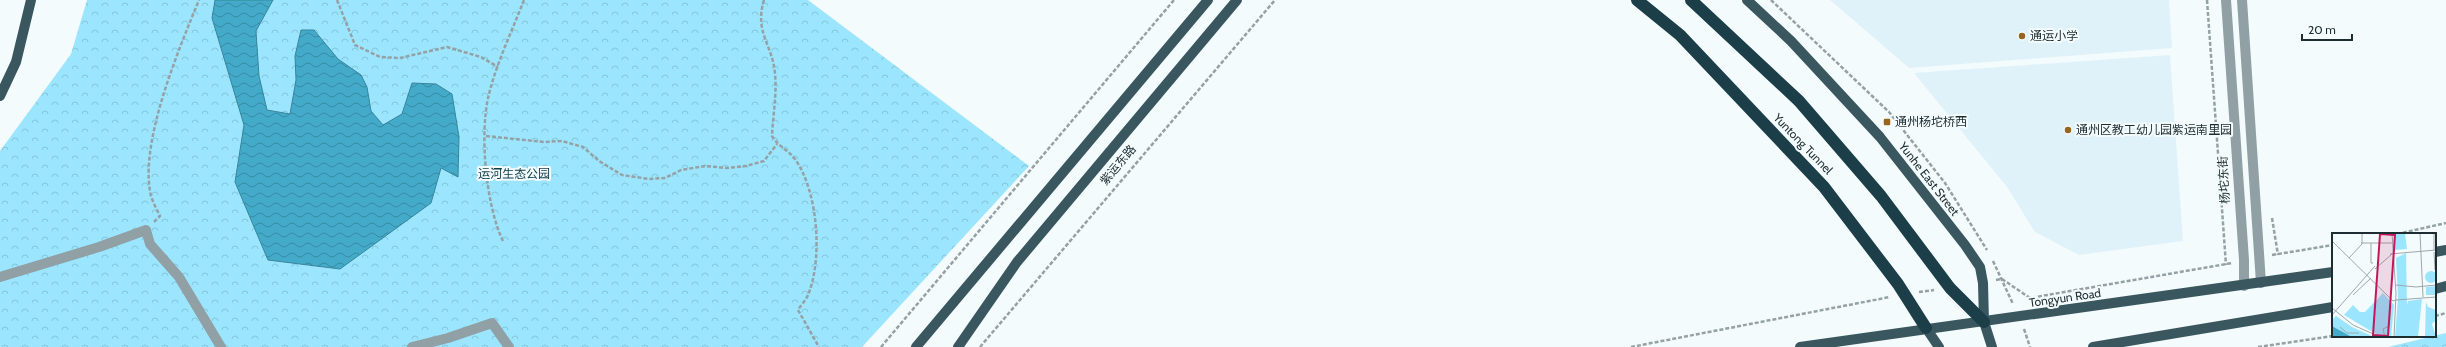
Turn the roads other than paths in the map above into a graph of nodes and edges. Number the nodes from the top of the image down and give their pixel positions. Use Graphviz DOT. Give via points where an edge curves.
graph roads {
  1 [pos="31,0"];
  2 [pos="1208,0"];
  3 [pos="1237,0"];
  4 [pos="1637,0"];
  5 [pos="1691,0"];
  6 [pos="1747,0"];
  7 [pos="2226,0"];
  8 [pos="2242,0"];
  9 [pos="0,96"];
  10 [pos="2446,250"];
  11 [pos="2436,252"];
  12 [pos="2332,272"];
  13 [pos="0,277"];
  14 [pos="2261,283"];
  15 [pos="2244,286"];
  16 [pos="2446,286"];
  17 [pos="2436,289"];
  18 [pos="2332,307"];
  19 [pos="1984,322"];
  20 [pos="1926,328"];
  21 [pos="221,347"];
  22 [pos="412,347"];
  23 [pos="509,347"];
  24 [pos="916,347"];
  25 [pos="958,347"];
  26 [pos="1800,347"];
  27 [pos="1939,347"];
  28 [pos="1992,347"];
  29 [pos="2093,347"];
  1 -- 9 [label="main road" via="16,62"];
  2 -- 24 [label="main road"];
  3 -- 25 [label="main road, 紫运东路" via="1017,262"];
  4 -- 20 [label="highway, Yuntong Tunnel" via="1680,35 1824,187 1894,278"];
  5 -- 19 [label="highway, Yuntong Tunnel" via="1799,101 1881,196 1950,288"];
  6 -- 19 [label="main road, Yunhe East Street" via="1791,41 1874,131 1965,245 1980,267"];
  7 -- 15 [label="street, 杨坨东街"];
  8 -- 14 [label="street"];
  10 -- 11 [label="main road"];
  12 -- 14 [label="main road, Tongyun Road"];
  13 -- 21 [label="street" via="146,230 150,244 180,277"];
  14 -- 15 [label="main road, Tongyun Road"];
  15 -- 19 [label="main road, Tongyun Road"];
  16 -- 17 [label="main road"];
  18 -- 29 [label="main road"];
  19 -- 20 [label="main road, Tongyun Road"];
  19 -- 28 [label="main road, Yunhe East Street"];
  20 -- 26 [label="main road, Tongyun Road"];
  20 -- 27 [label="main road"];
  22 -- 23 [label="street" via="492,323"];
}
